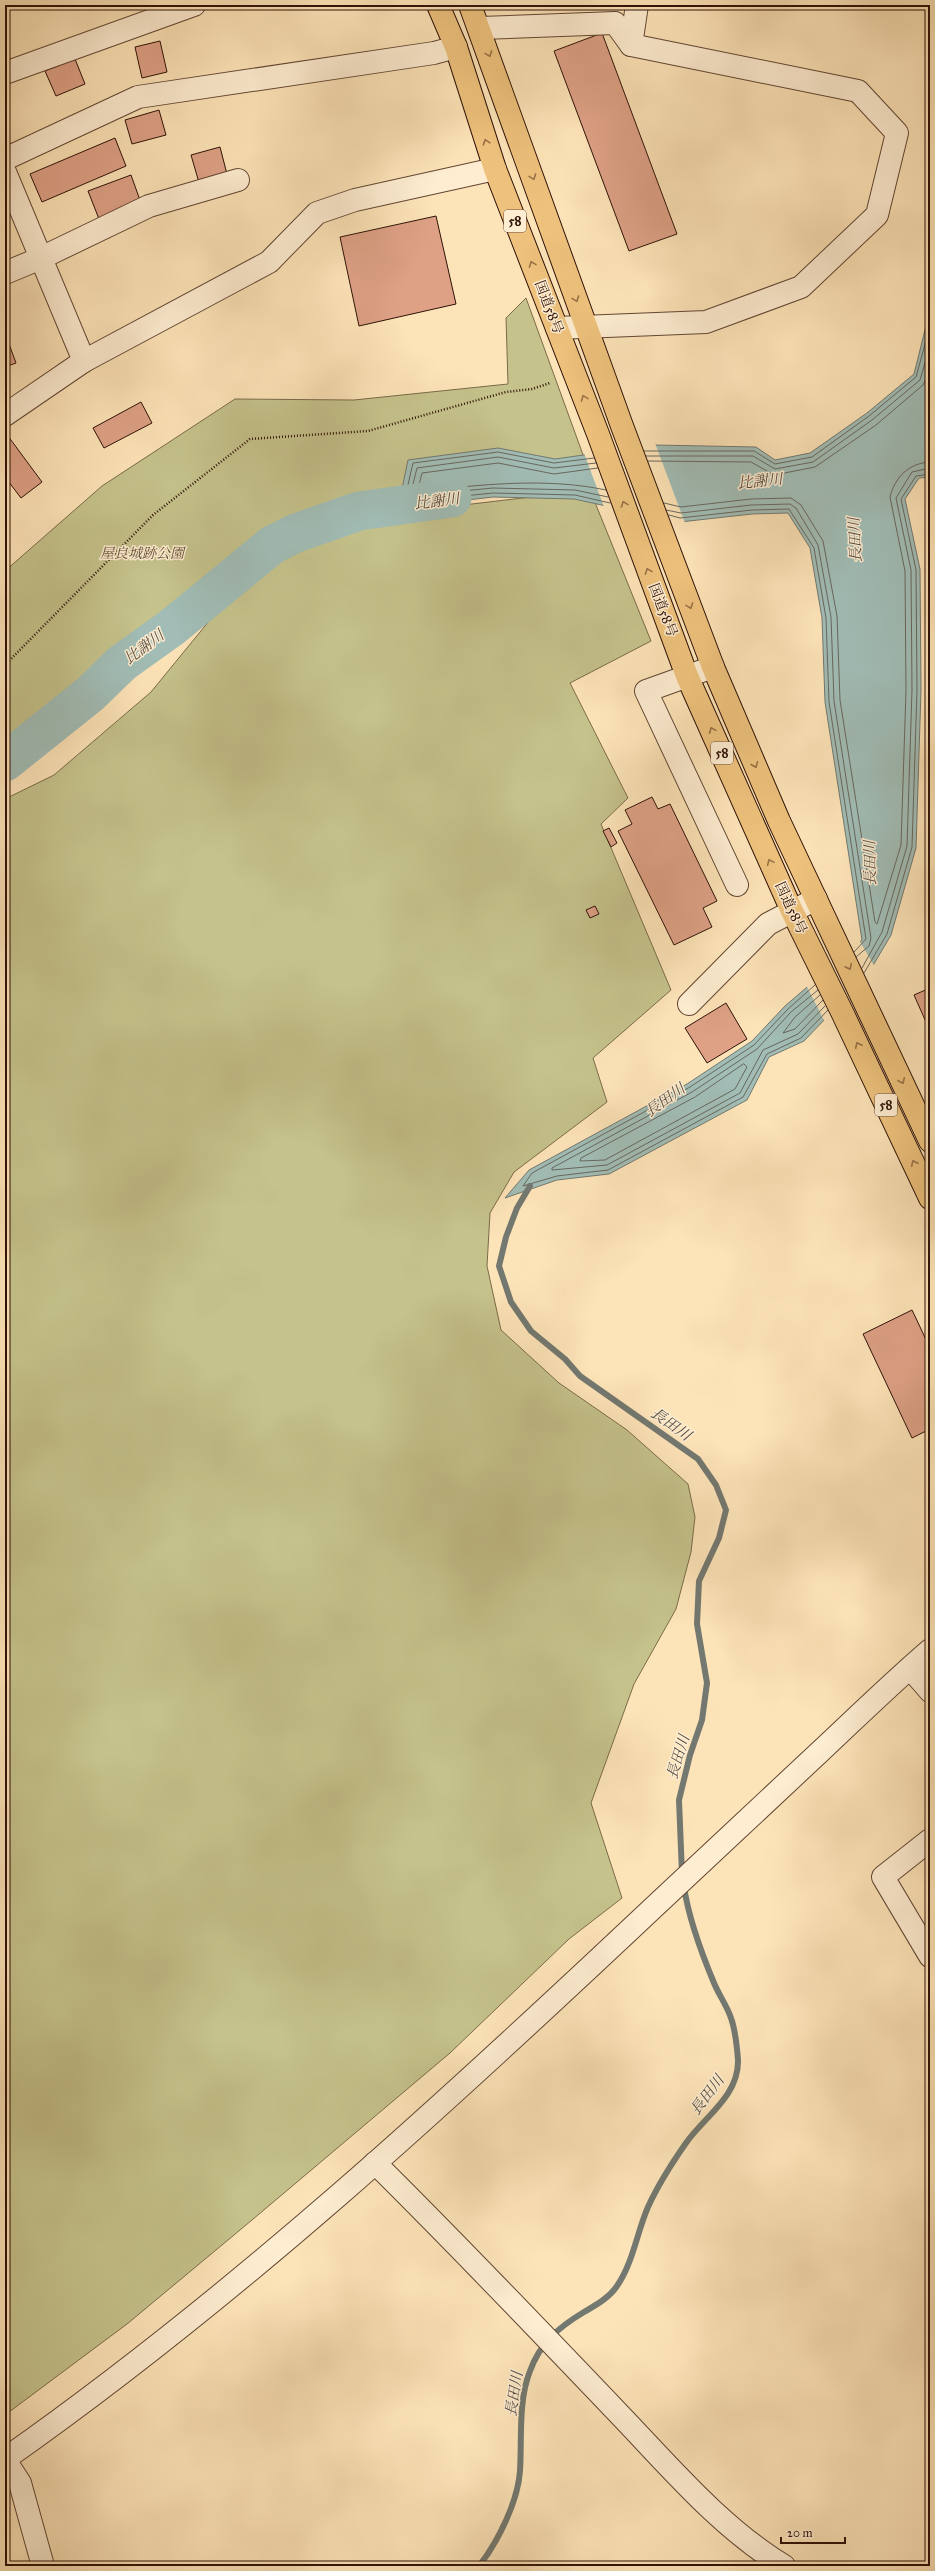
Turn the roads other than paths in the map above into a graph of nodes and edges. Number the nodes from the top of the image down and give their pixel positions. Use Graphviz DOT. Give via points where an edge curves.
graph roads {
  1 [pos="194,5"];
  2 [pos="438,5"];
  3 [pos="470,5"];
  4 [pos="637,5"];
  5 [pos="480,28"];
  6 [pos="631,45"];
  7 [pos="456,47"];
  8 [pos="5,72"];
  9 [pos="5,159"];
  10 [pos="495,169"];
  11 [pos="5,172"];
  12 [pos="238,180"];
  13 [pos="41,258"];
  14 [pos="5,273"];
  15 [pos="586,326"];
  16 [pos="557,328"];
  17 [pos="84,361"];
  18 [pos="5,415"];
  19 [pos="713,667"];
  20 [pos="687,676"];
  21 [pos="736,885"];
  22 [pos="816,898"];
  23 [pos="792,911"];
  24 [pos="689,1004"];
  25 [pos="930,1141"];
  26 [pos="930,1198"];
  27 [pos="930,1650"];
  28 [pos="910,1668"];
  29 [pos="930,1691"];
  30 [pos="930,1840"];
  31 [pos="930,1956"];
  32 [pos="376,2163"];
  33 [pos="5,2460"];
  34 [pos="43,2566"];
  35 [pos="784,2566"];
  1 -- 8 [label="street"];
  2 -- 7 [label="highway, 国道58号 / 58"];
  3 -- 5 [label="highway, 国道58号 / 58"];
  4 -- 6 [label="street"];
  5 -- 6 [label="street" via="615,23"];
  5 -- 15 [label="highway, 国道58号 / 58, one-way"];
  6 -- 15 [label="street" via="858,91 897,133 877,215 800,287 706,322"];
  7 -- 9 [label="street" via="434,53 138,97"];
  10 -- 7 [label="highway, 国道58号 / 58, one-way"];
  16 -- 10 [label="highway, 国道58号 / 58, one-way"];
  10 -- 17 [label="street" via="355,200 317,212 269,262"];
  11 -- 13 [label="street"];
  12 -- 13 [label="street" via="149,206"];
  13 -- 14 [label="street"];
  13 -- 17 [label="street"];
  15 -- 16 [label="street"];
  15 -- 19 [label="highway, 国道58号 / 58, one-way"];
  20 -- 16 [label="highway, 国道58号 / 58, one-way"];
  17 -- 18 [label="street"];
  19 -- 20 [label="street"];
  19 -- 22 [label="highway, 国道58号 / 58, one-way" via="779,821"];
  20 -- 21 [label="street" via="646,691"];
  23 -- 20 [label="highway, 国道58号 / 58, one-way"];
  22 -- 23 [label="street"];
  22 -- 25 [label="highway, 国道58号 / 58, one-way"];
  23 -- 24 [label="street" via="768,924"];
  26 -- 23 [label="highway, 国道58号 / 58, one-way"];
  27 -- 28 [label="street"];
  28 -- 29 [label="street"];
  28 -- 32 [label="street" via="514,2039"];
  30 -- 31 [label="street" via="883,1878"];
  32 -- 33 [label="street" via="260,2264 174,2334"];
  32 -- 35 [label="street" via="666,2463 731,2525"];
  33 -- 34 [label="street" via="20,2483"];
}
